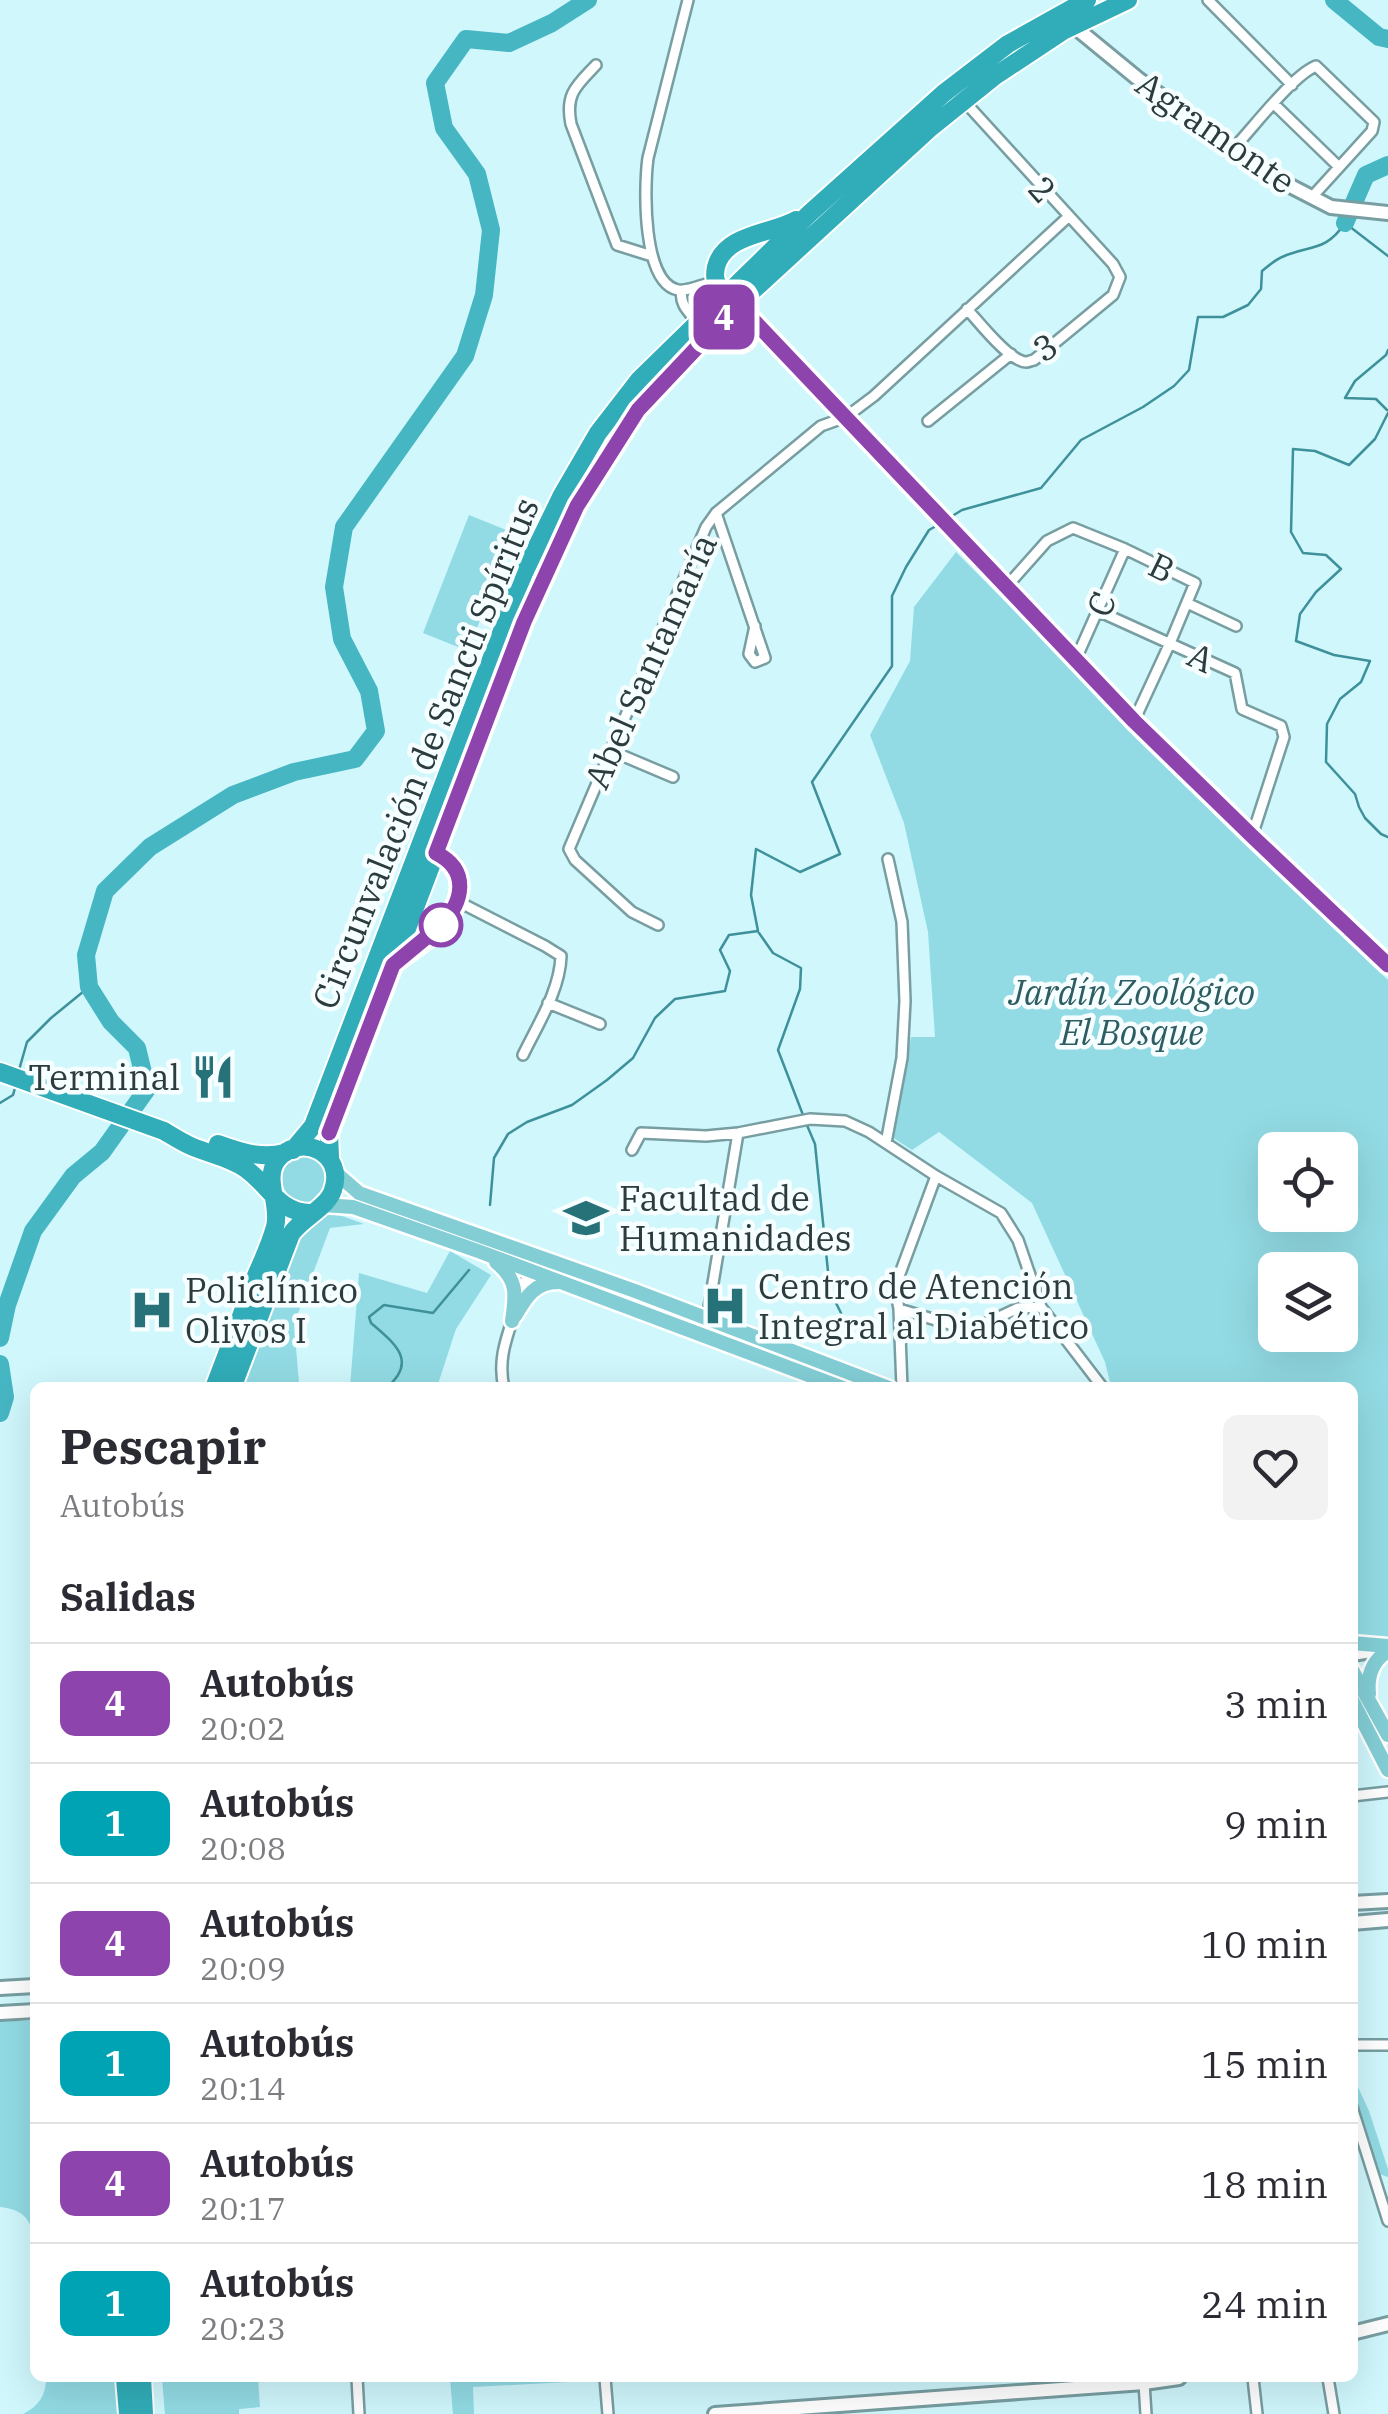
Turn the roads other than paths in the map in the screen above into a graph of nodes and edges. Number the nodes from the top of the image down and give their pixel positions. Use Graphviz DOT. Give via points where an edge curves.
graph roads {
  1 [pos="688,0"];
  2 [pos="1087,0"];
  3 [pos="1128,0"];
  4 [pos="1208,0"];
  5 [pos="1062,13"];
  6 [pos="596,65"];
  7 [pos="1292,84"];
  8 [pos="964,101"];
  9 [pos="1274,104"];
  10 [pos="1233,149"];
  11 [pos="1339,167"];
  12 [pos="1312,197"];
  13 [pos="810,213"];
  14 [pos="1388,214"];
  15 [pos="1068,217"];
  16 [pos="652,256"];
  17 [pos="1120,277"];
  18 [pos="682,291"];
  19 [pos="727,293"];
  20 [pos="967,309"];
  21 [pos="697,322"];
  22 [pos="1011,354"];
  23 [pos="846,418"];
  24 [pos="928,420"];
  25 [pos="716,513"];
  26 [pos="1125,549"];
  27 [pos="1007,586"];
  28 [pos="1187,604"];
  29 [pos="1098,611"];
  30 [pos="754,626"];
  31 [pos="1236,626"];
  32 [pos="1170,643"];
  33 [pos="1076,658"];
  34 [pos="1134,721"];
  35 [pos="610,750"];
  36 [pos="672,777"];
  37 [pos="1252,836"];
  38 [pos="427,850"];
  39 [pos="888,859"];
  40 [pos="456,901"];
  41 [pos="658,925"];
  42 [pos="1388,964"];
  43 [pos="393,965"];
  44 [pos="548,1003"];
  45 [pos="600,1024"];
  46 [pos="354,1042"];
  47 [pos="523,1055"];
  48 [pos="0,1072"];
  49 [pos="164,1131"];
  50 [pos="738,1133"];
  51 [pos="886,1143"];
  52 [pos="632,1150"];
  53 [pos="289,1151"];
  54 [pos="333,1165"];
  55 [pos="936,1176"];
  56 [pos="276,1198"];
  57 [pos="316,1209"];
  58 [pos="478,1251"];
  59 [pos="532,1262"];
  60 [pos="565,1282"];
  61 [pos="1041,1306"];
  62 [pos="898,1309"];
  63 [pos="707,1319"];
  64 [pos="512,1320"];
  65 [pos="216,1382"];
  66 [pos="234,1382"];
  67 [pos="503,1382"];
  68 [pos="827,1382"];
  69 [pos="872,1382"];
  70 [pos="902,1382"];
  71 [pos="1098,1382"];
  72 [pos="1358,1644"];
  73 [pos="1388,1648"];
  74 [pos="1358,1653"];
  75 [pos="1358,1680"];
  76 [pos="1370,1700"];
  77 [pos="1358,1712"];
  78 [pos="1388,1734"];
  79 [pos="1388,1770"];
  80 [pos="1388,1792"];
  81 [pos="1358,1795"];
  82 [pos="1388,1901"];
  83 [pos="1358,1903"];
  84 [pos="1388,1920"];
  85 [pos="1358,1922"];
  86 [pos="30,1986"];
  87 [pos="0,1988"];
  88 [pos="30,2011"];
  89 [pos="0,2013"];
  90 [pos="1358,2044"];
  91 [pos="1367,2044"];
  92 [pos="1388,2045"];
  93 [pos="1358,2051"];
  94 [pos="1358,2126"];
  95 [pos="1388,2221"];
  96 [pos="1388,2324"];
  97 [pos="1358,2332"];
  98 [pos="125,2382"];
  99 [pos="142,2382"];
  100 [pos="357,2382"];
  101 [pos="606,2382"];
  102 [pos="1119,2382"];
  103 [pos="1144,2382"];
  104 [pos="1253,2382"];
  105 [pos="1329,2382"];
  106 [pos="128,2414"];
  107 [pos="144,2414"];
  108 [pos="360,2414"];
  109 [pos="608,2414"];
  110 [pos="715,2414"];
  111 [pos="1146,2414"];
  112 [pos="1257,2414"];
  113 [pos="1334,2414"];
  1 -- 16 [label="street" via="648,158"];
  2 -- 5 [label="highway, Circunvalación de Sancti Spíritus"];
  3 -- 5 [label="highway, Circunvalación de Sancti Spíritus"];
  4 -- 7 [label="street"];
  5 -- 8 [label="highway, Circunvalación de Sancti Spíritus"];
  5 -- 10 [label="street, Agramonte"];
  5 -- 13 [label="highway, Circunvalación de Sancti Spíritus" via="944,93"];
  6 -- 16 [label="street" via="576,86 568,106 571,124 617,245"];
  7 -- 9 [label="street"];
  7 -- 11 [label="street" via="1316,66 1374,122"];
  8 -- 15 [label="street, 2"];
  8 -- 19 [label="highway, Circunvalación de Sancti Spíritus"];
  9 -- 10 [label="street"];
  9 -- 11 [label="street"];
  10 -- 12 [label="street, Agramonte"];
  11 -- 12 [label="street"];
  12 -- 14 [label="street, Agramonte" via="1331,207"];
  13 -- 19 [label="highway, Circunvalación de Sancti Spíritus"];
  13 -- 19 [label="highway" via="722,251 714,273"];
  15 -- 17 [label="street, 2"];
  15 -- 20 [label="street, Abel Santamaría"];
  16 -- 18 [label="street" via="665,284"];
  17 -- 22 [label="street, 3" via="1113,295 1034,360"];
  18 -- 19 [label="street" via="702,284"];
  18 -- 21 [label="street"];
  19 -- 21 [label="highway, Circunvalación de Sancti Spíritus"];
  19 -- 23 [label="street"];
  19 -- 38 [label="highway, Circunvalación de Sancti Spíritus" via="638,410 577,506"];
  20 -- 22 [label="street, 3"];
  20 -- 23 [label="street, Abel Santamaría"];
  21 -- 38 [label="highway, Circunvalación de Sancti Spíritus" via="639,380 562,495 524,573"];
  22 -- 24 [label="street"];
  23 -- 25 [label="street, Abel Santamaría" via="821,426"];
  23 -- 27 [label="street"];
  25 -- 30 [label="street"];
  25 -- 35 [label="street, Abel Santamaría"];
  26 -- 27 [label="street, B" via="1073,528 1047,540"];
  26 -- 28 [label="street, B" via="1195,583"];
  26 -- 29 [label="street, C"];
  27 -- 33 [label="street"];
  28 -- 31 [label="street"];
  28 -- 32 [label="street, B"];
  29 -- 32 [label="street, A"];
  29 -- 33 [label="street, C"];
  32 -- 34 [label="street, B"];
  32 -- 37 [label="street, A" via="1234,673 1242,709 1281,726 1284,736"];
  33 -- 34 [label="street"];
  34 -- 37 [label="street"];
  35 -- 36 [label="street"];
  35 -- 41 [label="street, Abel Santamaría" via="569,849 632,912"];
  37 -- 42 [label="street"];
  38 -- 40 [label="highway" via="458,872"];
  38 -- 43 [label="highway, Circunvalación de Sancti Spíritus"];
  38 -- 46 [label="highway, Circunvalación de Sancti Spíritus"];
  39 -- 51 [label="street" via="902,922 905,1001"];
  40 -- 43 [label="highway" via="447,920"];
  40 -- 44 [label="street" via="561,956"];
  43 -- 46 [label="highway, Circunvalación de Sancti Spíritus"];
  44 -- 45 [label="street"];
  44 -- 47 [label="street"];
  46 -- 53 [label="highway, Circunvalación de Sancti Spíritus" via="313,1126"];
  46 -- 54 [label="highway, Circunvalación de Sancti Spíritus" via="329,1133"];
  48 -- 49 [label="highway"];
  49 -- 53 [label="highway" via="246,1154"];
  49 -- 56 [label="highway" via="240,1165"];
  50 -- 51 [label="street" via="810,1120 845,1122"];
  50 -- 52 [label="street" via="641,1132"];
  50 -- 63 [label="street"];
  51 -- 55 [label="street"];
  53 -- 54 [label="highway" via="308,1146"];
  53 -- 56 [label="highway" via="272,1170"];
  54 -- 57 [label="highway" via="333,1191"];
  54 -- 59 [label="main road" via="360,1193"];
  55 -- 61 [label="street" via="1001,1213"];
  55 -- 62 [label="street" via="895,1287"];
  56 -- 57 [label="highway" via="290,1210"];
  56 -- 65 [label="highway" via="276,1224"];
  57 -- 58 [label="main road" via="354,1207"];
  57 -- 66 [label="highway" via="290,1234"];
  58 -- 59 [label="main road"];
  58 -- 64 [label="main road" via="514,1284"];
  59 -- 60 [label="main road"];
  59 -- 63 [label="main road"];
  59 -- 64 [label="street"];
  60 -- 64 [label="main road" via="530,1292"];
  60 -- 68 [label="main road"];
  61 -- 62 [label="street" via="966,1329"];
  61 -- 71 [label="street"];
  62 -- 70 [label="street"];
  63 -- 69 [label="main road"];
  64 -- 67 [label="street" via="501,1352"];
  72 -- 73 [label="main road"];
  73 -- 74 [label="street"];
  73 -- 76 [label="main road" via="1369,1675"];
  75 -- 76 [label="main road"];
  76 -- 78 [label="main road"];
  77 -- 79 [label="main road"];
  80 -- 81 [label="street"];
  82 -- 83 [label="street"];
  84 -- 85 [label="street"];
  86 -- 87 [label="street"];
  88 -- 89 [label="street"];
  90 -- 91 [label="street"];
  91 -- 92 [label="street"];
  91 -- 93 [label="street"];
  94 -- 95 [label="street"];
  96 -- 97 [label="street"];
  98 -- 106 [label="highway"];
  99 -- 107 [label="highway"];
  100 -- 108 [label="street"];
  101 -- 109 [label="street"];
  102 -- 110 [label="street"];
  103 -- 111 [label="street"];
  104 -- 112 [label="street"];
  105 -- 113 [label="street"];
}
